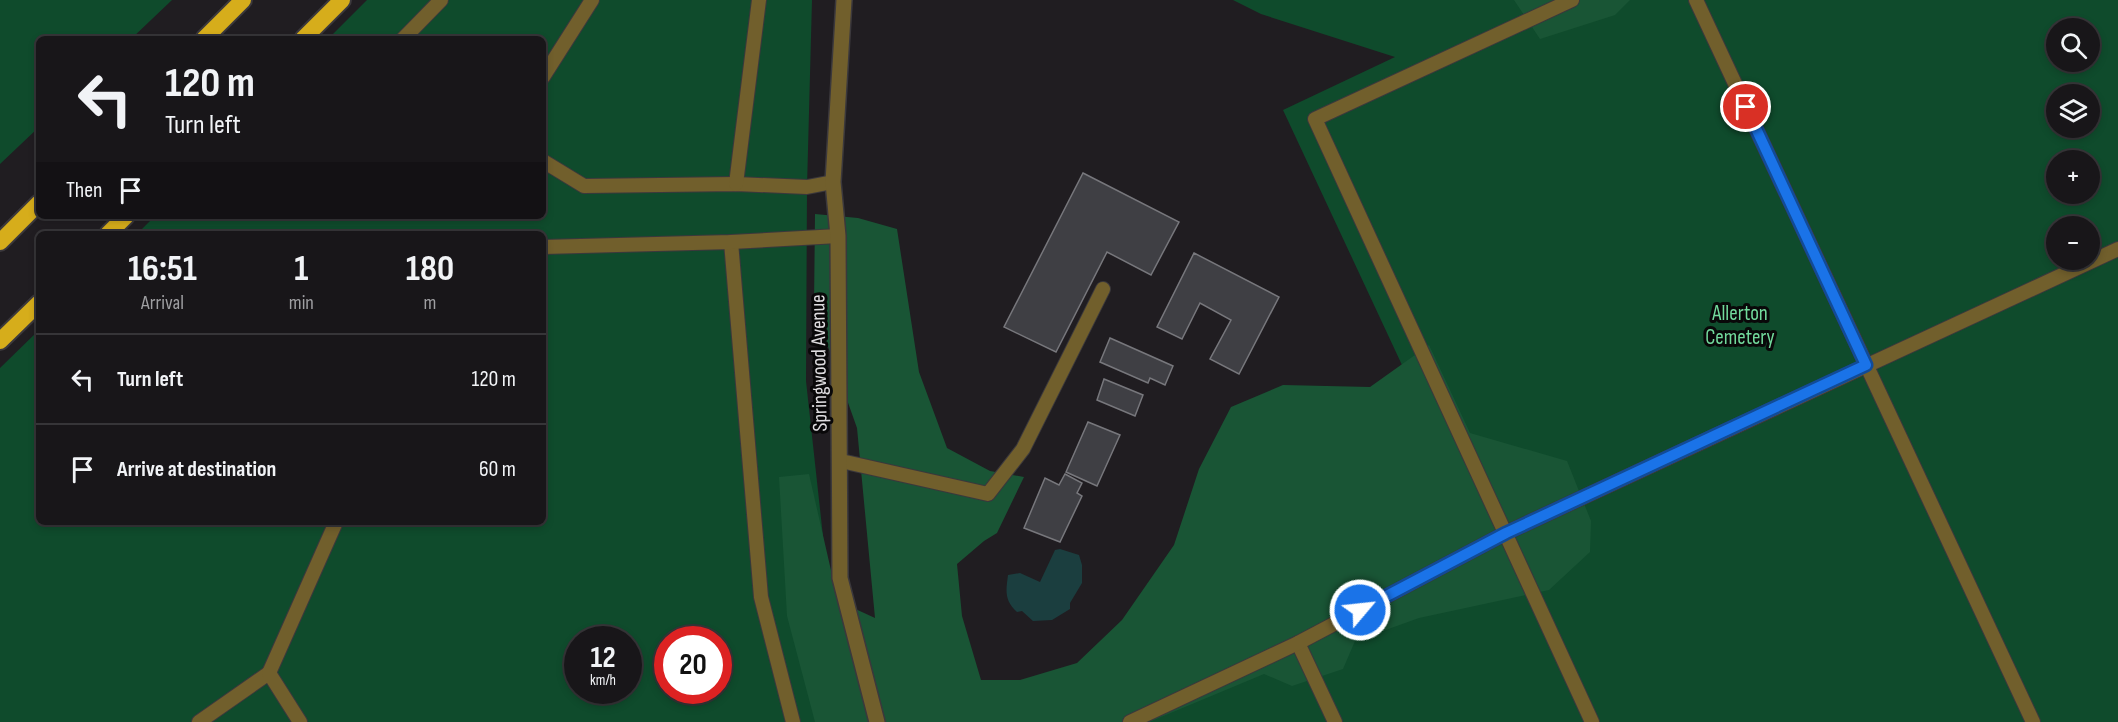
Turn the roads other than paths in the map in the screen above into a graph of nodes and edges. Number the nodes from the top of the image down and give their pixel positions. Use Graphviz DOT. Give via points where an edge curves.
graph roads {
  1 [pos="243,0"];
  2 [pos="342,0"];
  3 [pos="441,0"];
  4 [pos="592,0"];
  5 [pos="759,0"];
  6 [pos="844,0"];
  7 [pos="1572,0"];
  8 [pos="1696,0"];
  9 [pos="207,36"];
  10 [pos="306,36"];
  11 [pos="406,36"];
  12 [pos="546,72"];
  13 [pos="546,163"];
  14 [pos="833,182"];
  15 [pos="736,184"];
  16 [pos="36,206"];
  17 [pos="123,219"];
  18 [pos="111,231"];
  19 [pos="838,236"];
  20 [pos="0,242"];
  21 [pos="731,242"];
  22 [pos="546,247"];
  23 [pos="2118,249"];
  24 [pos="1103,289"];
  25 [pos="36,306"];
  26 [pos="0,341"];
  27 [pos="1866,365"];
  28 [pos="841,461"];
  29 [pos="335,525"];
  30 [pos="1506,533"];
  31 [pos="1298,642"];
  32 [pos="269,673"];
  33 [pos="199,722"];
  34 [pos="300,722"];
  35 [pos="793,722"];
  36 [pos="877,722"];
  37 [pos="1130,722"];
  38 [pos="1335,722"];
  39 [pos="1592,722"];
  40 [pos="2033,722"];
  1 -- 9 [label="highway"];
  2 -- 10 [label="highway"];
  3 -- 11 [label="lane"];
  4 -- 12 [label="lane"];
  5 -- 15 [label="lane"];
  6 -- 14 [label="street, Springwood Avenue"];
  7 -- 30 [label="lane" via="1315,119"];
  8 -- 27 [label="lane"];
  13 -- 15 [label="lane" via="584,186"];
  14 -- 15 [label="lane" via="807,187"];
  14 -- 19 [label="street, Springwood Avenue"];
  16 -- 20 [label="highway"];
  17 -- 18 [label="highway"];
  19 -- 21 [label="lane"];
  19 -- 28 [label="street, Springwood Avenue"];
  21 -- 22 [label="lane"];
  21 -- 35 [label="lane" via="761,597"];
  23 -- 27 [label="lane"];
  24 -- 28 [label="lane" via="1023,449 988,494"];
  25 -- 26 [label="highway"];
  27 -- 30 [label="lane"];
  27 -- 40 [label="lane"];
  28 -- 36 [label="street, Springwood Avenue" via="840,578"];
  29 -- 32 [label="lane"];
  30 -- 31 [label="lane"];
  30 -- 39 [label="lane"];
  31 -- 37 [label="lane"];
  31 -- 38 [label="lane"];
  32 -- 33 [label="lane"];
  32 -- 34 [label="lane"];
}
